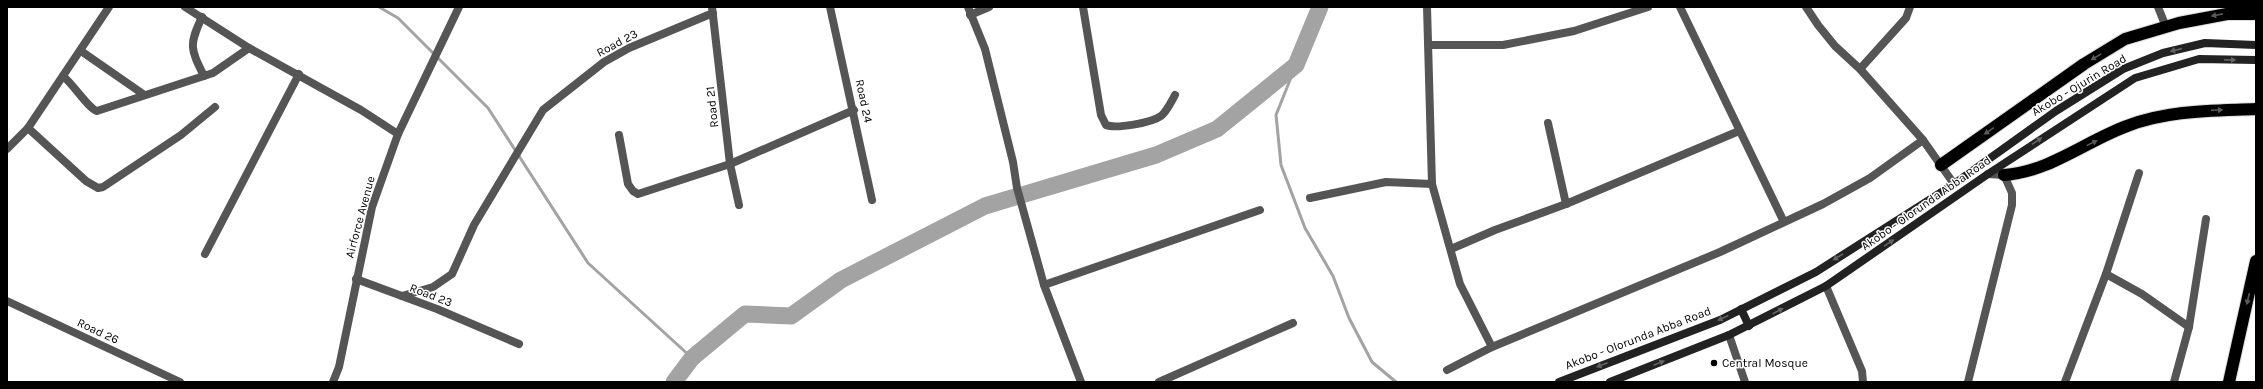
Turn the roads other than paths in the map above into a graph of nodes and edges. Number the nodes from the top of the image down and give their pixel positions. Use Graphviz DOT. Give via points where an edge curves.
graph roads {
  1 [pos="109,7"];
  2 [pos="185,7"];
  3 [pos="459,7"];
  4 [pos="830,7"];
  5 [pos="989,7"];
  6 [pos="1083,7"];
  7 [pos="1427,7"];
  8 [pos="1648,7"];
  9 [pos="1680,7"];
  10 [pos="1806,7"];
  11 [pos="1910,7"];
  12 [pos="2158,7"];
  13 [pos="713,10"];
  14 [pos="969,11"];
  15 [pos="2255,16"];
  16 [pos="202,17"];
  17 [pos="2166,27"];
  18 [pos="1429,45"];
  19 [pos="2256,45"];
  20 [pos="250,48"];
  21 [pos="81,51"];
  22 [pos="2256,60"];
  23 [pos="1860,69"];
  24 [pos="299,74"];
  25 [pos="63,76"];
  26 [pos="204,76"];
  27 [pos="143,94"];
  28 [pos="1175,95"];
  29 [pos="215,107"];
  30 [pos="2255,107"];
  31 [pos="854,110"];
  32 [pos="1548,123"];
  33 [pos="28,128"];
  34 [pos="1739,131"];
  35 [pos="398,134"];
  36 [pos="619,136"];
  37 [pos="1923,140"];
  38 [pos="8,145"];
  39 [pos="730,164"];
  40 [pos="1941,165"];
  41 [pos="2139,173"];
  42 [pos="1988,174"];
  43 [pos="2004,175"];
  44 [pos="1432,184"];
  45 [pos="1954,184"];
  46 [pos="1310,198"];
  47 [pos="872,200"];
  48 [pos="1566,204"];
  49 [pos="739,205"];
  50 [pos="1260,210"];
  51 [pos="2206,219"];
  52 [pos="1784,222"];
  53 [pos="1451,249"];
  54 [pos="205,254"];
  55 [pos="2256,261"];
  56 [pos="2106,274"];
  57 [pos="356,279"];
  58 [pos="1044,285"];
  59 [pos="1826,286"];
  60 [pos="402,296"];
  61 [pos="7,301"];
  62 [pos="1741,309"];
  63 [pos="1293,323"];
  64 [pos="1749,326"];
  65 [pos="2189,327"];
  66 [pos="1729,335"];
  67 [pos="519,344"];
  68 [pos="1492,347"];
  69 [pos="1447,370"];
  70 [pos="180,382"];
  71 [pos="333,382"];
  72 [pos="1081,382"];
  73 [pos="1159,382"];
  74 [pos="1559,382"];
  75 [pos="1610,382"];
  76 [pos="1745,382"];
  77 [pos="1863,382"];
  78 [pos="1968,382"];
  79 [pos="2066,382"];
  80 [pos="2174,382"];
  81 [pos="2229,382"];
  1 -- 21 [label="street"];
  2 -- 16 [label="street"];
  3 -- 35 [label="street, Airforce Avenue"];
  4 -- 31 [label="street, Road 24"];
  5 -- 14 [label="street"];
  6 -- 28 [label="street" via="1101,115 1106,125 1119,127 1156,118 1164,113"];
  7 -- 18 [label="street"];
  8 -- 18 [label="street" via="1574,31 1502,45"];
  9 -- 34 [label="street"];
  10 -- 23 [label="street" via="1835,46"];
  11 -- 23 [label="street" via="1906,18"];
  12 -- 17 [label="street"];
  13 -- 39 [label="street, Road 21"];
  13 -- 60 [label="street, Road 23" via="604,62 543,110 474,225 452,274 433,287"];
  14 -- 58 [label="street" via="985,50 1017,188"];
  15 -- 17 [label="highway, one-way" via="2227,14 2179,22"];
  16 -- 20 [label="street"];
  16 -- 26 [label="street" via="193,37 192,48"];
  17 -- 40 [label="highway, one-way" via="2126,40 2084,64"];
  18 -- 44 [label="street"];
  19 -- 45 [label="main road, Akobo - Ojurin Road, one-way" via="2205,44 2163,53 2123,69 2056,111"];
  20 -- 24 [label="street"];
  20 -- 26 [label="street" via="224,67"];
  21 -- 25 [label="street"];
  21 -- 27 [label="street"];
  42 -- 22 [label="main road, Akobo - Olorunda Abba Road, one-way" via="2135,78 2199,59"];
  23 -- 37 [label="street"];
  24 -- 35 [label="street"];
  24 -- 54 [label="street"];
  25 -- 27 [label="street" via="79,90 93,110 97,111"];
  25 -- 33 [label="street"];
  26 -- 27 [label="street"];
  29 -- 33 [label="street" via="181,135 98,188 86,181"];
  43 -- 30 [label="highway, one-way" via="2027,172 2126,126 2155,117"];
  31 -- 39 [label="street"];
  31 -- 47 [label="street, Road 24"];
  32 -- 48 [label="street"];
  33 -- 38 [label="street"];
  34 -- 48 [label="street"];
  34 -- 52 [label="street"];
  35 -- 57 [label="street, Airforce Avenue" via="372,207"];
  36 -- 39 [label="street" via="628,184 638,194"];
  37 -- 40 [label="street"];
  37 -- 52 [label="street" via="1855,187"];
  39 -- 49 [label="street, Road 21"];
  40 -- 45 [label="street"];
  41 -- 56 [label="street"];
  42 -- 43 [label="street"];
  59 -- 42 [label="main road, Akobo - Olorunda Abba Road, one-way"];
  43 -- 78 [label="street" via="2012,193 2010,216"];
  44 -- 46 [label="street" via="1386,182"];
  44 -- 53 [label="street"];
  45 -- 62 [label="main road, Akobo - Olorunda Abba Road, one-way" via="1816,272"];
  48 -- 53 [label="street"];
  50 -- 58 [label="street"];
  51 -- 65 [label="street"];
  52 -- 68 [label="street" via="1634,290"];
  53 -- 68 [label="street" via="1460,284"];
  55 -- 81 [label="highway, one-way"];
  56 -- 65 [label="street" via="2142,294"];
  56 -- 79 [label="street"];
  57 -- 60 [label="street, Road 23"];
  57 -- 71 [label="street, Airforce Avenue" via="339,366"];
  58 -- 72 [label="street"];
  64 -- 59 [label="main road, Akobo - Olorunda Abba Road, one-way"];
  59 -- 77 [label="street" via="1862,371"];
  60 -- 67 [label="street, Road 23"];
  61 -- 70 [label="street, Road 26"];
  62 -- 64 [label="main road"];
  62 -- 74 [label="main road, Akobo - Olorunda Abba Road, one-way" via="1720,320"];
  63 -- 73 [label="street"];
  64 -- 66 [label="main road, Akobo - Olorunda Abba Road"];
  65 -- 80 [label="street"];
  75 -- 66 [label="main road, Akobo - Olorunda Abba Road, one-way"];
  66 -- 76 [label="street"];
  68 -- 69 [label="street"];
}
